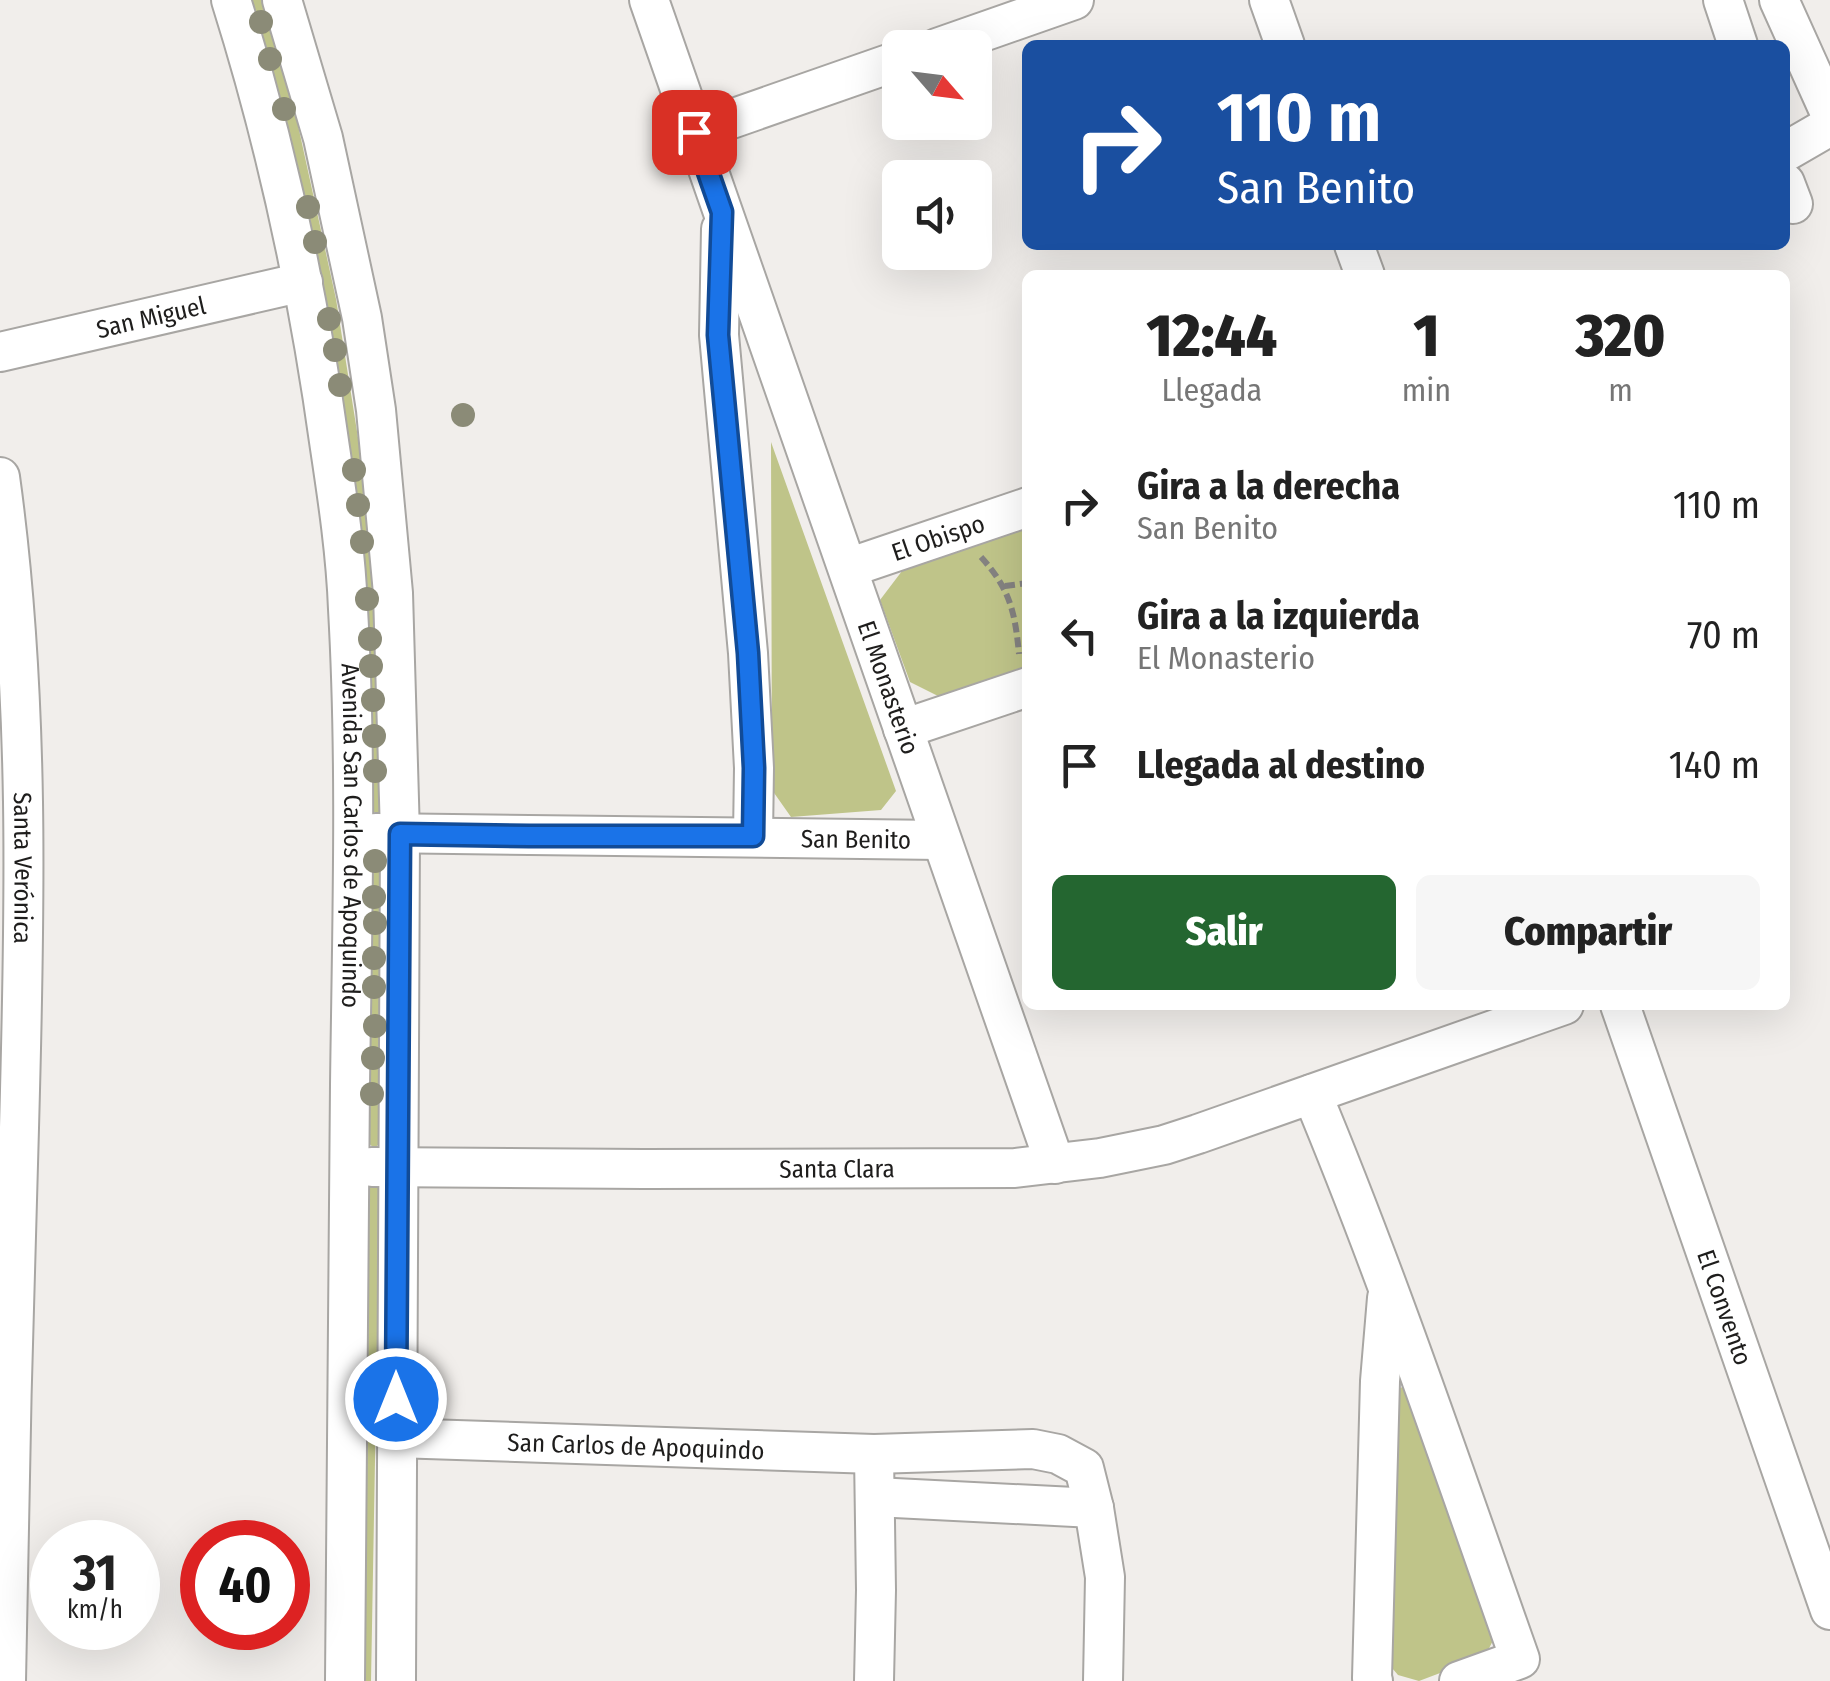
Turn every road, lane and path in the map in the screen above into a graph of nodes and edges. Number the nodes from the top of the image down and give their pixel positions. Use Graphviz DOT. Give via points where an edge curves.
graph roads {
  1 [pos="231,0"];
  2 [pos="282,0"];
  3 [pos="649,0"];
  4 [pos="1074,0"];
  5 [pos="1269,0"];
  6 [pos="1723,0"];
  7 [pos="1779,0"];
  8 [pos="988,30"];
  9 [pos="1283,40"];
  10 [pos="1736,40"];
  11 [pos="882,66"];
  12 [pos="1830,113"];
  13 [pos="1830,126"];
  14 [pos="694,132"];
  15 [pos="1790,149"];
  16 [pos="722,212"];
  17 [pos="303,282"];
  18 [pos="0,352"];
  19 [pos="0,477"];
  20 [pos="1022,509"];
  21 [pos="956,532"];
  22 [pos="848,568"];
  23 [pos="1022,583"];
  24 [pos="1005,586"];
  25 [pos="1022,688"];
  26 [pos="903,729"];
  27 [pos="353,833"];
  28 [pos="400,834"];
  29 [pos="753,836"];
  30 [pos="941,840"];
  31 [pos="1550,1010"];
  32 [pos="1622,1010"];
  33 [pos="1312,1094"];
  34 [pos="1055,1164"];
  35 [pos="398,1166"];
  36 [pos="349,1167"];
  37 [pos="1387,1290"];
  38 [pos="396,1438"];
  39 [pos="874,1454"];
  40 [pos="875,1497"];
  41 [pos="1094,1508"];
  42 [pos="1830,1610"];
  43 [pos="6,1681"];
  44 [pos="345,1681"];
  45 [pos="396,1681"];
  46 [pos="874,1681"];
  47 [pos="1102,1681"];
  48 [pos="1374,1681"];
  49 [pos="1459,1681"];
  1 -- 17 [label="street, Avenida San Carlos de Apoquindo"];
  2 -- 28 [label="street, Avenida San Carlos de Apoquindo" via="344,228 376,410 393,593"];
  3 -- 14 [label="street, El Monasterio"];
  4 -- 8 [label="street"];
  5 -- 9 [label="street"];
  6 -- 10 [label="street"];
  7 -- 12 [label="street"];
  11 -- 14 [label="street"];
  13 -- 15 [label="street"];
  14 -- 16 [label="street, El Monasterio"];
  16 -- 22 [label="street, El Monasterio"];
  16 -- 29 [label="street, El Monasterio" via="718,335 748,653"];
  17 -- 18 [label="street, San Miguel"];
  17 -- 27 [label="street, Avenida San Carlos de Apoquindo" via="348,607"];
  19 -- 43 [label="street, Santa Verónica" via="24,803"];
  20 -- 21 [label="street, El Obispo"];
  21 -- 22 [label="street, El Obispo"];
  21 -- 24 [label="path"];
  22 -- 26 [label="street, El Monasterio"];
  23 -- 24 [label="path"];
  24 -- 25 [label="path"];
  25 -- 26 [label="street"];
  26 -- 30 [label="street, El Monasterio"];
  27 -- 28 [label="street, San Benito"];
  27 -- 36 [label="street, Avenida San Carlos de Apoquindo"];
  28 -- 29 [label="street, San Benito"];
  28 -- 35 [label="street, Avenida San Carlos de Apoquindo"];
  29 -- 30 [label="street, San Benito"];
  30 -- 34 [label="street, El Monasterio"];
  31 -- 33 [label="street, Santa Clara"];
  32 -- 42 [label="street, El Convento"];
  33 -- 34 [label="street, Santa Clara" via="1164,1145"];
  33 -- 37 [label="street"];
  34 -- 35 [label="street, Santa Clara"];
  35 -- 36 [label="street, Santa Clara"];
  35 -- 38 [label="street, Avenida San Carlos de Apoquindo"];
  36 -- 44 [label="street, Avenida San Carlos de Apoquindo"];
  37 -- 48 [label="street"];
  37 -- 49 [label="street" via="1520,1659"];
  38 -- 39 [label="street, San Carlos de Apoquindo"];
  38 -- 45 [label="street, Avenida San Carlos de Apoquindo"];
  39 -- 40 [label="street"];
  39 -- 41 [label="street, San Carlos de Apoquindo" via="1058,1454 1084,1468"];
  40 -- 41 [label="street"];
  40 -- 46 [label="street"];
  41 -- 47 [label="street, San Carlos de Apoquindo" via="1105,1576"];
}
